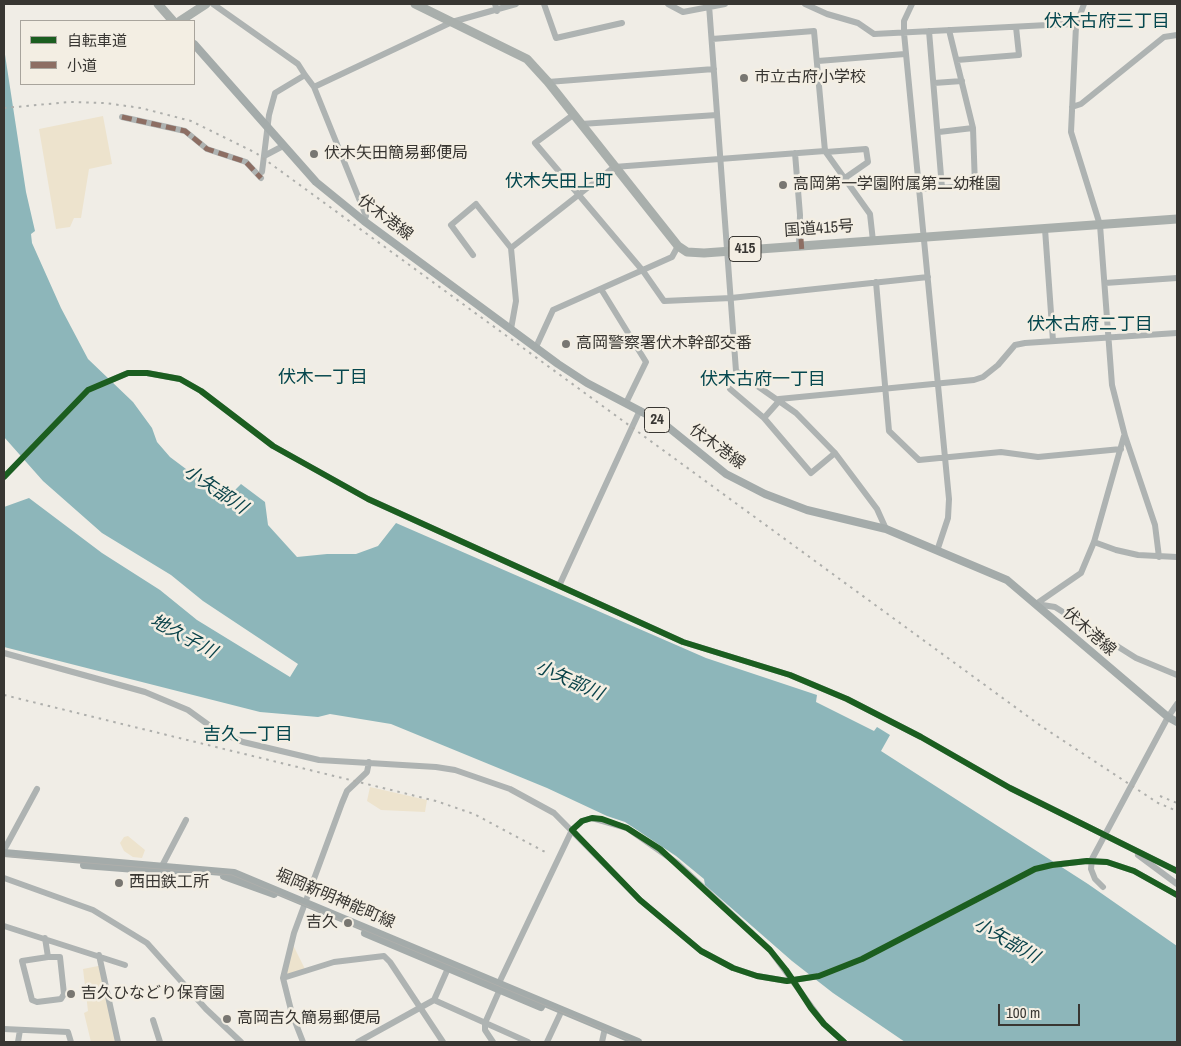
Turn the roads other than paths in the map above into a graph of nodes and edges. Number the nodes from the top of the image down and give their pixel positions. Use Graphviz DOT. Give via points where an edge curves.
graph roads {
  1 [pos="158,4"];
  2 [pos="206,4"];
  3 [pos="213,4"];
  4 [pos="495,4"];
  5 [pos="516,4"];
  6 [pos="544,4"];
  7 [pos="668,4"];
  8 [pos="725,4"];
  9 [pos="805,4"];
  10 [pos="912,4"];
  11 [pos="1084,4"];
  12 [pos="422,5"];
  13 [pos="709,5"];
  14 [pos="497,11"];
  15 [pos="172,20"];
  16 [pos="182,20"];
  17 [pos="452,22"];
  18 [pos="622,23"];
  19 [pos="1076,26"];
  20 [pos="1016,27"];
  21 [pos="949,30"];
  22 [pos="929,32"];
  23 [pos="904,33"];
  24 [pos="1177,35"];
  25 [pos="712,39"];
  26 [pos="195,45"];
  27 [pos="906,54"];
  28 [pos="957,60"];
  29 [pos="818,61"];
  30 [pos="714,69"];
  31 [pos="306,75"];
  32 [pos="962,81"];
  33 [pos="548,82"];
  34 [pos="934,83"];
  35 [pos="314,87"];
  36 [pos="1072,107"];
  37 [pos="573,115"];
  38 [pos="717,115"];
  39 [pos="122,117"];
  40 [pos="580,124"];
  41 [pos="267,127"];
  42 [pos="973,128"];
  43 [pos="939,132"];
  44 [pos="283,146"];
  45 [pos="826,151"];
  46 [pos="795,152"];
  47 [pos="266,155"];
  48 [pos="720,158"];
  49 [pos="614,167"];
  50 [pos="845,178"];
  51 [pos="942,188"];
  52 [pos="920,189"];
  53 [pos="578,194"];
  54 [pos="1177,219"];
  55 [pos="364,221"];
  56 [pos="1100,225"];
  57 [pos="1044,229"];
  58 [pos="925,238"];
  59 [pos="873,241"];
  60 [pos="678,246"];
  61 [pos="801,246"];
  62 [pos="511,248"];
  63 [pos="727,251"];
  64 [pos="473,255"];
  65 [pos="643,271"];
  66 [pos="928,277"];
  67 [pos="1177,278"];
  68 [pos="876,282"];
  69 [pos="1105,284"];
  70 [pos="601,288"];
  71 [pos="731,298"];
  72 [pos="511,328"];
  73 [pos="1177,333"];
  74 [pos="1108,338"];
  75 [pos="1053,341"];
  76 [pos="536,348"];
  77 [pos="937,384"];
  78 [pos="730,389"];
  79 [pos="887,389"];
  80 [pos="779,400"];
  81 [pos="626,403"];
  82 [pos="640,410"];
  83 [pos="764,418"];
  84 [pos="1124,436"];
  85 [pos="1121,449"];
  86 [pos="834,453"];
  87 [pos="944,458"];
  88 [pos="4,477"];
  89 [pos="886,530"];
  90 [pos="1094,542"];
  91 [pos="937,551"];
  92 [pos="1177,556"];
  93 [pos="1160,557"];
  94 [pos="559,586"];
  95 [pos="1036,604"];
  96 [pos="4,653"];
  97 [pos="1177,675"];
  98 [pos="1177,704"];
  99 [pos="1168,717"];
  100 [pos="1177,722"];
  101 [pos="370,762"];
  102 [pos="37,789"];
  103 [pos="186,820"];
  104 [pos="572,830"];
  105 [pos="1106,834"];
  106 [pos="1122,842"];
  107 [pos="4,852"];
  108 [pos="4,858"];
  109 [pos="162,866"];
  110 [pos="1177,871"];
  111 [pos="4,878"];
  112 [pos="1177,884"];
  113 [pos="1103,886"];
  114 [pos="1177,896"];
  115 [pos="305,904"];
  116 [pos="4,926"];
  117 [pos="45,938"];
  118 [pos="99,955"];
  119 [pos="48,957"];
  120 [pos="125,965"];
  121 [pos="449,965"];
  122 [pos="284,978"];
  123 [pos="500,986"];
  124 [pos="434,1000"];
  125 [pos="420,1007"];
  126 [pos="561,1012"];
  127 [pos="152,1020"];
  128 [pos="485,1023"];
  129 [pos="4,1029"];
  130 [pos="20,1030"];
  131 [pos="605,1031"];
  132 [pos="18,1042"];
  133 [pos="72,1042"];
  134 [pos="118,1042"];
  135 [pos="160,1042"];
  136 [pos="241,1042"];
  137 [pos="303,1042"];
  138 [pos="358,1042"];
  139 [pos="443,1042"];
  140 [pos="493,1042"];
  141 [pos="528,1042"];
  142 [pos="547,1042"];
  143 [pos="602,1042"];
  144 [pos="626,1042"];
  145 [pos="638,1042"];
  146 [pos="844,1042"];
  1 -- 15 [label="highway"];
  2 -- 16 [label="highway"];
  3 -- 31 [label="street" via="298,64"];
  4 -- 14 [label="street"];
  5 -- 14 [label="street"];
  6 -- 18 [label="street" via="556,38"];
  7 -- 13 [label="street" via="683,12"];
  8 -- 13 [label="street"];
  9 -- 23 [label="street" via="858,23 874,34"];
  10 -- 23 [label="street" via="904,21"];
  11 -- 19 [label="street"];
  12 -- 17 [label="highway"];
  13 -- 25 [label="street"];
  14 -- 17 [label="street"];
  17 -- 33 [label="highway" via="527,59"];
  17 -- 35 [label="street"];
  19 -- 20 [label="street"];
  19 -- 36 [label="street"];
  20 -- 21 [label="street"];
  20 -- 28 [label="street" via="1019,55"];
  21 -- 22 [label="street"];
  21 -- 28 [label="street"];
  22 -- 23 [label="street"];
  22 -- 34 [label="street"];
  23 -- 27 [label="street"];
  24 -- 36 [label="street" via="1164,37 1081,104"];
  25 -- 29 [label="street" via="814,31"];
  25 -- 30 [label="street"];
  26 -- 41 [label="main road, 伏木港線 / 24"];
  27 -- 29 [label="street"];
  27 -- 52 [label="street"];
  28 -- 32 [label="street"];
  29 -- 45 [label="street"];
  30 -- 33 [label="street"];
  30 -- 38 [label="street"];
  31 -- 35 [label="street"];
  31 -- 41 [label="street" via="275,93"];
  32 -- 34 [label="street"];
  32 -- 42 [label="street"];
  33 -- 37 [label="highway"];
  34 -- 43 [label="street"];
  35 -- 55 [label="street" via="366,216"];
  36 -- 56 [label="street" via="1071,132"];
  37 -- 40 [label="highway"];
  37 -- 53 [label="street" via="535,144"];
  38 -- 40 [label="street"];
  38 -- 48 [label="street"];
  39 -- 47 [label="street" via="185,131 207,149 246,162 262,175"];
  40 -- 49 [label="highway"];
  41 -- 44 [label="main road, 伏木港線 / 24"];
  41 -- 47 [label="street"];
  42 -- 43 [label="street"];
  42 -- 51 [label="street" via="975,186"];
  43 -- 51 [label="street"];
  44 -- 47 [label="street"];
  44 -- 55 [label="main road, 伏木港線 / 24" via="316,182"];
  45 -- 46 [label="street"];
  45 -- 50 [label="street"];
  45 -- 50 [label="street" via="866,149 868,162"];
  46 -- 48 [label="street"];
  46 -- 61 [label="street"];
  48 -- 49 [label="street"];
  48 -- 63 [label="street"];
  49 -- 53 [label="street"];
  49 -- 60 [label="highway"];
  50 -- 59 [label="street" via="870,214"];
  51 -- 52 [label="street"];
  52 -- 58 [label="street"];
  53 -- 62 [label="street"];
  53 -- 65 [label="street"];
  54 -- 56 [label="highway, 国道415号 / 415"];
  55 -- 72 [label="main road, 伏木港線 / 24"];
  56 -- 57 [label="highway, 国道415号 / 415"];
  56 -- 69 [label="street"];
  57 -- 58 [label="highway, 国道415号 / 415"];
  57 -- 75 [label="street"];
  58 -- 59 [label="highway, 国道415号 / 415"];
  58 -- 66 [label="street"];
  59 -- 61 [label="highway, 国道415号 / 415"];
  60 -- 63 [label="highway, 国道415号 / 415" via="688,252"];
  60 -- 65 [label="street" via="672,257"];
  61 -- 63 [label="highway, 国道415号 / 415"];
  62 -- 64 [label="street" via="476,204 451,225"];
  62 -- 72 [label="street" via="516,301"];
  63 -- 71 [label="street"];
  65 -- 70 [label="street"];
  65 -- 71 [label="street" via="664,301"];
  66 -- 68 [label="street"];
  66 -- 77 [label="street"];
  67 -- 69 [label="street"];
  68 -- 71 [label="street"];
  68 -- 79 [label="street"];
  69 -- 74 [label="street"];
  70 -- 76 [label="street" via="553,310"];
  70 -- 81 [label="street" via="646,362"];
  71 -- 80 [label="street" via="736,371"];
  72 -- 76 [label="main road, 伏木港線 / 24"];
  73 -- 74 [label="street"];
  74 -- 75 [label="street"];
  74 -- 84 [label="street" via="1112,385"];
  75 -- 77 [label="street" via="1015,345 998,365 982,377"];
  76 -- 81 [label="main road, 伏木港線 / 24" via="582,380"];
  77 -- 79 [label="street"];
  77 -- 87 [label="street"];
  78 -- 83 [label="street"];
  79 -- 80 [label="street"];
  79 -- 87 [label="street" via="889,431 919,460"];
  80 -- 83 [label="street"];
  80 -- 86 [label="street"];
  81 -- 82 [label="main road, 伏木港線 / 24"];
  82 -- 89 [label="main road, 伏木港線 / 24" via="663,423 726,474 765,494 807,510"];
  82 -- 94 [label="street"];
  83 -- 86 [label="street" via="811,473"];
  84 -- 85 [label="street"];
  84 -- 93 [label="street" via="1155,525"];
  85 -- 87 [label="street" via="1038,457 1001,452"];
  85 -- 90 [label="street"];
  86 -- 89 [label="street" via="877,510"];
  87 -- 91 [label="street" via="948,518"];
  88 -- 94 [label="street" via="88,390 128,373 180,379 201,391 273,446 332,481"];
  89 -- 91 [label="main road, 伏木港線 / 24"];
  90 -- 93 [label="street" via="1116,550"];
  90 -- 95 [label="street" via="1081,573"];
  91 -- 95 [label="main road, 伏木港線 / 24" via="1007,580"];
  92 -- 93 [label="street"];
  94 -- 105 [label="street" via="683,642 790,675 847,698 1010,788"];
  95 -- 97 [label="street" via="1055,607 1136,658"];
  95 -- 99 [label="main road, 伏木港線 / 24"];
  96 -- 101 [label="street" via="145,692 188,710 217,731 243,742 319,760"];
  98 -- 99 [label="street"];
  99 -- 100 [label="main road, 伏木港線 / 24"];
  99 -- 105 [label="street"];
  101 -- 104 [label="street" via="436,766 477,776 537,803"];
  101 -- 115 [label="street" via="367,772 347,791"];
  102 -- 107 [label="street"];
  103 -- 109 [label="street"];
  104 -- 114 [label="street" via="640,900 701,951 733,968 757,976 787,980 818,976 862,959 1035,869 1068,862 1107,862 1134,871"];
  104 -- 123 [label="street"];
  104 -- 146 [label="street" via="582,821 602,819 627,828 660,849 770,950 824,1024"];
  105 -- 106 [label="street"];
  105 -- 113 [label="street" via="1092,859 1091,869"];
  106 -- 110 [label="street"];
  106 -- 112 [label="street"];
  107 -- 109 [label="main road, 堀岡新明神能町線"];
  108 -- 115 [label="main road, 堀岡新明神能町線" via="224,876"];
  109 -- 115 [label="main road, 堀岡新明神能町線" via="234,873"];
  111 -- 136 [label="street" via="93,910 147,942 206,1010"];
  115 -- 121 [label="main road, 堀岡新明神能町線"];
  115 -- 122 [label="street" via="294,933"];
  116 -- 117 [label="street"];
  117 -- 118 [label="street"];
  117 -- 119 [label="street"];
  118 -- 120 [label="street"];
  118 -- 134 [label="street"];
  119 -- 119 [label="street" via="60,957 64,994 61,999 37,1002 32,1000 22,961"];
  121 -- 123 [label="main road, 堀岡新明神能町線"];
  121 -- 124 [label="street"];
  122 -- 125 [label="street" via="334,962 384,956"];
  122 -- 137 [label="street" via="292,1014"];
  123 -- 126 [label="main road, 堀岡新明神能町線"];
  123 -- 128 [label="street"];
  124 -- 125 [label="street"];
  124 -- 128 [label="street"];
  125 -- 138 [label="street"];
  125 -- 139 [label="street"];
  126 -- 131 [label="main road, 堀岡新明神能町線"];
  126 -- 142 [label="street"];
  127 -- 135 [label="street"];
  128 -- 140 [label="street" via="485,1030"];
  128 -- 141 [label="street"];
  129 -- 130 [label="street"];
  130 -- 132 [label="street"];
  130 -- 133 [label="street" via="68,1032"];
  131 -- 143 [label="street"];
  131 -- 144 [label="main road, 堀岡新明神能町線"];
  131 -- 145 [label="main road, 堀岡新明神能町線"];
}
